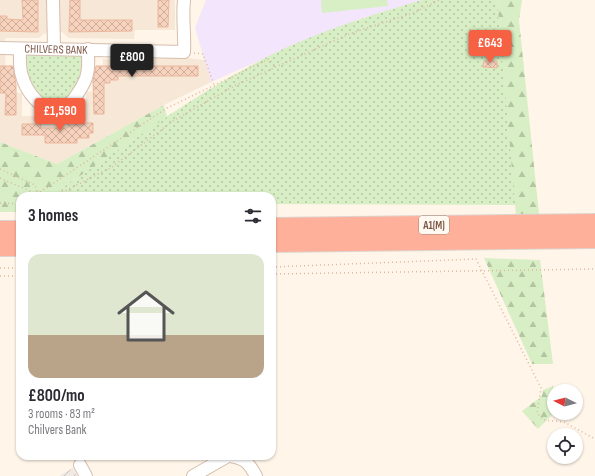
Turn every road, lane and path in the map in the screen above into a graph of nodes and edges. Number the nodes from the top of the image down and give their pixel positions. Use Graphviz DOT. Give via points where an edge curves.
graph roads {
  1 [pos="53,0"];
  2 [pos="184,0"];
  3 [pos="439,0"];
  4 [pos="0,48"];
  5 [pos="54,48"];
  6 [pos="20,49"];
  7 [pos="88,49"];
  8 [pos="184,52"];
  9 [pos="276,67"];
  10 [pos="214,85"];
  11 [pos="0,168"];
  12 [pos="0,178"];
  13 [pos="30,192"];
  14 [pos="36,192"];
  15 [pos="41,192"];
  16 [pos="64,192"];
  17 [pos="0,203"];
  18 [pos="16,204"];
  19 [pos="595,223"];
  20 [pos="276,227"];
  21 [pos="0,230"];
  22 [pos="16,230"];
  23 [pos="595,239"];
  24 [pos="276,243"];
  25 [pos="0,247"];
  26 [pos="16,247"];
  27 [pos="276,267"];
  28 [pos="0,268"];
  29 [pos="16,268"];
  30 [pos="595,269"];
  31 [pos="483,272"];
  32 [pos="276,274"];
  33 [pos="0,276"];
  34 [pos="16,276"];
  35 [pos="595,439"];
  36 [pos="222,460"];
  37 [pos="244,460"];
  38 [pos="80,465"];
  39 [pos="86,476"];
  40 [pos="194,476"];
  41 [pos="256,476"];
  1 -- 5 [label="street"];
  2 -- 8 [label="street"];
  3 -- 9 [label="path" via="416,12 349,34"];
  4 -- 6 [label="street, CHILVERS BANK"];
  5 -- 6 [label="street, CHILVERS BANK"];
  5 -- 7 [label="street, CHILVERS BANK"];
  6 -- 7 [label="street" via="22,76 30,93 45,107 58,109 71,103 85,82 88,74"];
  7 -- 8 [label="street, CHILVERS BANK"];
  8 -- 10 [label="path" via="203,54"];
  9 -- 10 [label="path" via="269,59"];
  9 -- 16 [label="path" via="234,86 180,117 112,167"];
  10 -- 15 [label="path" via="167,108"];
  11 -- 14 [label="path" via="35,185"];
  12 -- 13 [label="path"];
  17 -- 18 [label="path"];
  19 -- 20 [label="highway, A1(M)"];
  21 -- 22 [label="highway"];
  23 -- 24 [label="highway, A1(M)"];
  25 -- 26 [label="highway"];
  27 -- 31 [label="path" via="476,259"];
  28 -- 29 [label="path"];
  30 -- 31 [label="path"];
  31 -- 32 [label="path"];
  31 -- 35 [label="path" via="541,388 537,413 544,420 564,422"];
  33 -- 34 [label="path"];
  36 -- 40 [label="street"];
  37 -- 41 [label="street" via="251,466"];
  38 -- 39 [label="street"];
}
